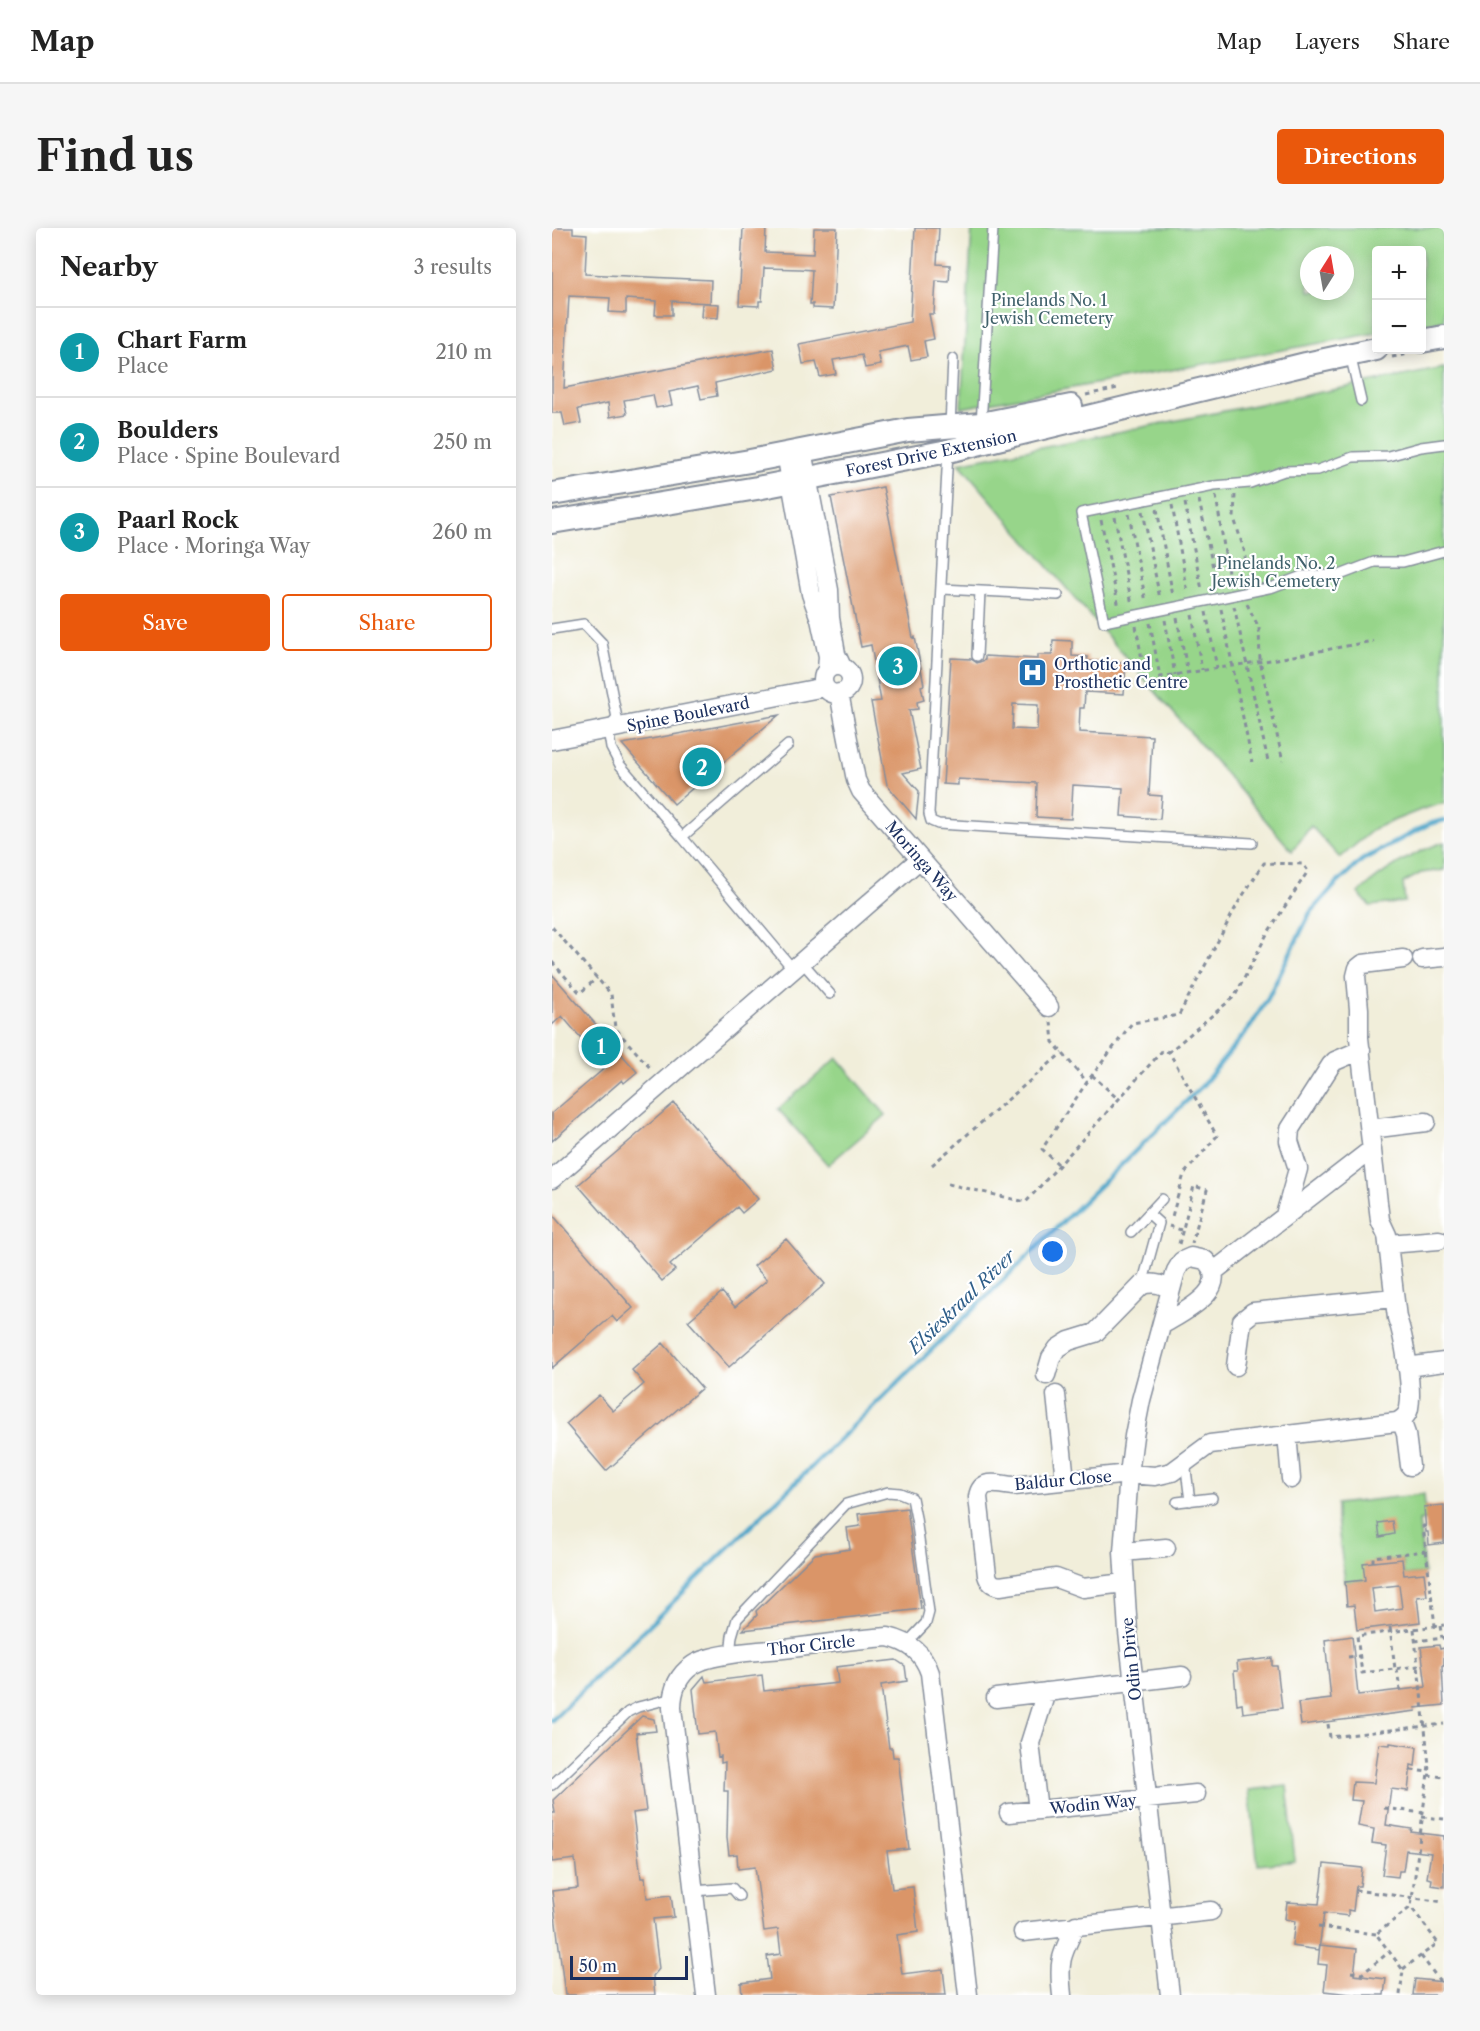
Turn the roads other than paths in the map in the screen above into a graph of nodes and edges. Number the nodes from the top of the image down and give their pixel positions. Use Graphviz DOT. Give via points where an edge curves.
graph roads {
  1 [pos="993,228"];
  2 [pos="1444,337"];
  3 [pos="1426,340"];
  4 [pos="1372,350"];
  5 [pos="1350,354"];
  6 [pos="953,359"];
  7 [pos="1306,364"];
  8 [pos="1361,401"];
  9 [pos="981,424"];
  10 [pos="950,427"];
  11 [pos="1444,444"];
  12 [pos="948,451"];
  13 [pos="794,452"];
  14 [pos="799,480"];
  15 [pos="552,494"];
  16 [pos="552,522"];
  17 [pos="1444,551"];
  18 [pos="942,589"];
  19 [pos="980,591"];
  20 [pos="1058,595"];
  21 [pos="552,629"];
  22 [pos="977,656"];
  23 [pos="831,679"];
  24 [pos="613,724"];
  25 [pos="552,730"];
  26 [pos="552,740"];
  27 [pos="788,745"];
  28 [pos="682,837"];
  29 [pos="1252,843"];
  30 [pos="920,859"];
  31 [pos="1444,957"];
  32 [pos="797,965"];
  33 [pos="830,994"];
  34 [pos="1049,1007"];
  35 [pos="1361,1050"];
  36 [pos="1426,1122"];
  37 [pos="1370,1129"];
  38 [pos="1372,1149"];
  39 [pos="1298,1169"];
  40 [pos="552,1179"];
  41 [pos="1316,1191"];
  42 [pos="1162,1199"];
  43 [pos="1149,1214"];
  44 [pos="1285,1215"];
  45 [pos="1131,1232"];
  46 [pos="1438,1240"];
  47 [pos="1388,1244"];
  48 [pos="1213,1272"];
  49 [pos="1142,1285"];
  50 [pos="1171,1290"];
  51 [pos="1394,1298"];
  52 [pos="1162,1324"];
  53 [pos="1444,1362"];
  54 [pos="1236,1366"];
  55 [pos="1407,1367"];
  56 [pos="1046,1375"];
  57 [pos="1056,1395"];
  58 [pos="1401,1420"];
  59 [pos="1287,1434"];
  60 [pos="1185,1462"];
  61 [pos="1410,1466"];
  62 [pos="1129,1474"];
  63 [pos="1292,1479"];
  64 [pos="1065,1480"];
  65 [pos="1212,1498"];
  66 [pos="1190,1501"];
  67 [pos="1177,1502"];
  68 [pos="1166,1548"];
  69 [pos="1123,1552"];
  70 [pos="1124,1583"];
  71 [pos="907,1643"];
  72 [pos="730,1655"];
  73 [pos="1182,1676"];
  74 [pos="1134,1683"];
  75 [pos="1046,1692"];
  76 [pos="673,1698"];
  77 [pos="996,1698"];
  78 [pos="552,1785"];
  79 [pos="1196,1794"];
  80 [pos="1148,1798"];
  81 [pos="1038,1810"];
  82 [pos="1009,1813"];
  83 [pos="694,1891"];
  84 [pos="739,1896"];
  85 [pos="1211,1911"];
  86 [pos="1161,1916"];
  87 [pos="1076,1925"];
  88 [pos="1023,1932"];
  89 [pos="706,1995"];
  90 [pos="968,1995"];
  91 [pos="1062,1995"];
  92 [pos="1170,1995"];
  1 -- 9 [label="lane"];
  2 -- 3 [label="street"];
  4 -- 5 [label="street, Forest Drive Extension"];
  5 -- 7 [label="street, Forest Drive Extension"];
  5 -- 8 [label="lane"];
  6 -- 10 [label="lane"];
  7 -- 9 [label="street, Forest Drive Extension"];
  7 -- 12 [label="street, Forest Drive Extension"];
  9 -- 10 [label="street, Forest Drive Extension"];
  10 -- 13 [label="street, Forest Drive Extension" via="908,430"];
  11 -- 17 [label="lane" via="1388,456 1353,457 1318,470 1284,471 1250,483 1197,489 1080,513 1104,622 1273,587 1302,576 1340,575 1374,562 1403,562"];
  12 -- 14 [label="street, Forest Drive Extension"];
  12 -- 18 [label="lane"];
  13 -- 14 [label="street, Moringa Way"];
  13 -- 15 [label="street, Forest Drive Extension"];
  14 -- 16 [label="street, Forest Drive Extension"];
  14 -- 23 [label="street, Moringa Way" via="829,590 836,654"];
  18 -- 19 [label="lane"];
  18 -- 29 [label="lane" via="931,821"];
  19 -- 20 [label="lane"];
  19 -- 22 [label="lane"];
  21 -- 24 [label="lane" via="584,624 602,643"];
  23 -- 24 [label="street, Spine Boulevard"];
  23 -- 30 [label="street, Moringa Way" via="858,785"];
  24 -- 25 [label="street, Spine Boulevard"];
  24 -- 26 [label="street, Spine Boulevard"];
  24 -- 28 [label="lane" via="611,748 620,765"];
  27 -- 28 [label="lane"];
  28 -- 32 [label="lane"];
  30 -- 32 [label="street"];
  30 -- 34 [label="street, Moringa Way"];
  31 -- 35 [label="street" via="1366,963 1358,968"];
  32 -- 33 [label="lane"];
  32 -- 40 [label="street"];
  35 -- 37 [label="street"];
  35 -- 39 [label="street" via="1331,1065 1292,1124 1289,1141"];
  36 -- 37 [label="street"];
  37 -- 38 [label="street"];
  38 -- 41 [label="street"];
  38 -- 47 [label="street" via="1380,1220"];
  39 -- 41 [label="street"];
  39 -- 44 [label="street"];
  41 -- 44 [label="street"];
  42 -- 43 [label="lane"];
  43 -- 45 [label="lane"];
  43 -- 49 [label="lane" via="1159,1223"];
  44 -- 48 [label="street"];
  46 -- 47 [label="street"];
  47 -- 51 [label="street"];
  48 -- 50 [label="street, Odin Drive" via="1201,1258 1187,1258 1178,1266"];
  48 -- 52 [label="street" via="1214,1281 1206,1294"];
  49 -- 50 [label="street" via="1151,1282"];
  49 -- 56 [label="street" via="1095,1333 1058,1348"];
  50 -- 52 [label="street, Odin Drive"];
  51 -- 54 [label="street" via="1253,1312 1242,1322"];
  51 -- 55 [label="street"];
  52 -- 62 [label="street, Odin Drive" via="1141,1400"];
  53 -- 55 [label="street"];
  55 -- 58 [label="street" via="1409,1407"];
  57 -- 64 [label="street"];
  58 -- 59 [label="street, Baldur Close"];
  58 -- 61 [label="street"];
  59 -- 60 [label="street, Baldur Close" via="1210,1444"];
  59 -- 63 [label="street"];
  60 -- 62 [label="street, Baldur Close" via="1172,1472 1155,1476"];
  60 -- 66 [label="lane"];
  62 -- 64 [label="street, Baldur Close"];
  62 -- 69 [label="street, Odin Drive"];
  64 -- 70 [label="street, Baldur Close" via="982,1486 978,1497 989,1581 1000,1586 1056,1578 1083,1588"];
  65 -- 66 [label="lane"];
  66 -- 67 [label="lane"];
  68 -- 69 [label="street"];
  69 -- 70 [label="street, Odin Drive"];
  70 -- 74 [label="street, Odin Drive"];
  71 -- 72 [label="street, Thor Circle" via="888,1637"];
  71 -- 72 [label="lane" via="926,1623 929,1612 912,1498 888,1492 846,1504 737,1619"];
  71 -- 90 [label="street" via="922,1656 930,1673"];
  72 -- 76 [label="street, Thor Circle" via="693,1665 679,1680"];
  73 -- 74 [label="street"];
  74 -- 75 [label="street"];
  74 -- 80 [label="street, Odin Drive"];
  75 -- 77 [label="street"];
  75 -- 81 [label="street, Wodin Way" via="1030,1743"];
  76 -- 78 [label="lane" via="628,1712"];
  76 -- 83 [label="street"];
  79 -- 80 [label="street, Wodin Way"];
  80 -- 81 [label="street, Wodin Way"];
  80 -- 86 [label="street, Odin Drive"];
  81 -- 82 [label="street, Wodin Way"];
  83 -- 84 [label="lane" via="732,1888"];
  83 -- 89 [label="street"];
  85 -- 86 [label="street"];
  86 -- 87 [label="street"];
  86 -- 92 [label="street, Odin Drive"];
  87 -- 88 [label="street"];
  87 -- 91 [label="street" via="1060,1964"];
}
